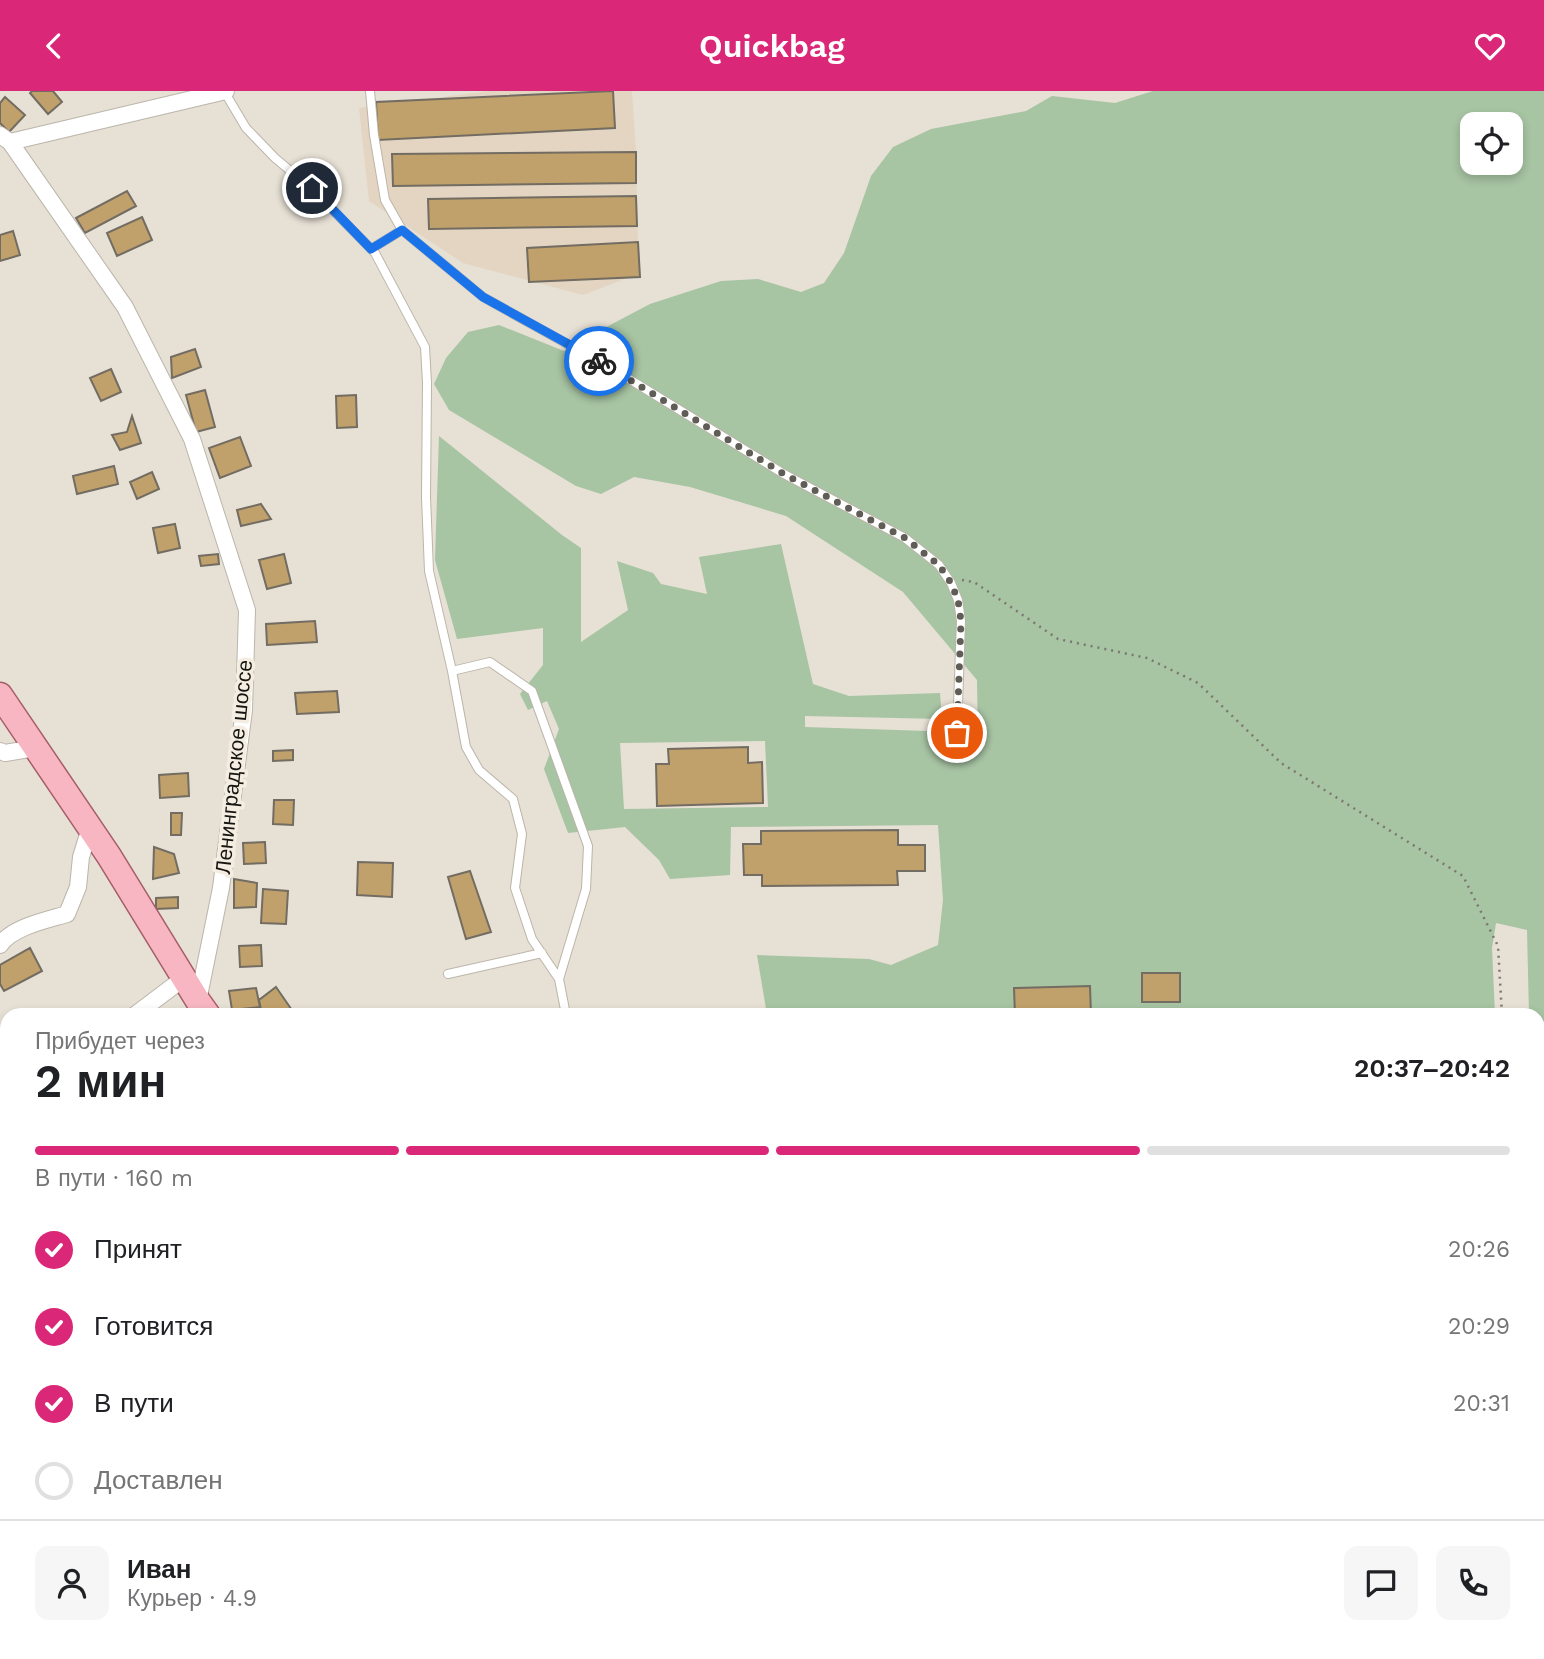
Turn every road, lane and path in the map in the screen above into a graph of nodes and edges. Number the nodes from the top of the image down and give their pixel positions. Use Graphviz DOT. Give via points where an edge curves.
graph roads {
  1 [pos="225,91"];
  2 [pos="370,91"];
  3 [pos="5,138"];
  4 [pos="402,230"];
  5 [pos="371,249"];
  6 [pos="947,577"];
  7 [pos="452,671"];
  8 [pos="0,695"];
  9 [pos="957,733"];
  10 [pos="35,748"];
  11 [pos="0,751"];
  12 [pos="90,828"];
  13 [pos="0,945"];
  14 [pos="542,953"];
  15 [pos="449,974"];
  16 [pos="184,978"];
  17 [pos="559,979"];
  18 [pos="144,1008"];
  19 [pos="203,1008"];
  20 [pos="565,1008"];
  21 [pos="1501,1008"];
  1 -- 3 [label="street"];
  1 -- 5 [label="lane" via="246,128"];
  2 -- 4 [label="lane" via="385,200"];
  3 -- 19 [label="street, Ленинградское шоссе" via="125,307 192,439 247,610 244,710"];
  4 -- 5 [label="lane"];
  4 -- 6 [label="lane" via="483,297 616,370 784,474 905,538"];
  5 -- 7 [label="lane" via="425,347 429,571"];
  6 -- 9 [label="lane" via="958,600 961,621"];
  6 -- 21 [label="path" via="974,582 1058,639 1147,658 1198,684 1281,763 1463,876 1497,946"];
  7 -- 14 [label="lane" via="466,747 479,770 513,799 522,834 515,888 532,939"];
  7 -- 17 [label="lane" via="491,662 532,691 584,834 588,846 586,889"];
  8 -- 10 [label="main road, Ленинградское шоссе"];
  10 -- 11 [label="street"];
  10 -- 12 [label="main road, Ленинградское шоссе"];
  12 -- 13 [label="street" via="78,887 67,914 5,937"];
  12 -- 16 [label="main road, Ленинградское шоссе"];
  14 -- 15 [label="lane"];
  14 -- 17 [label="lane"];
  16 -- 18 [label="street"];
  16 -- 19 [label="main road, Ленинградское шоссе"];
  17 -- 20 [label="lane"];
}
